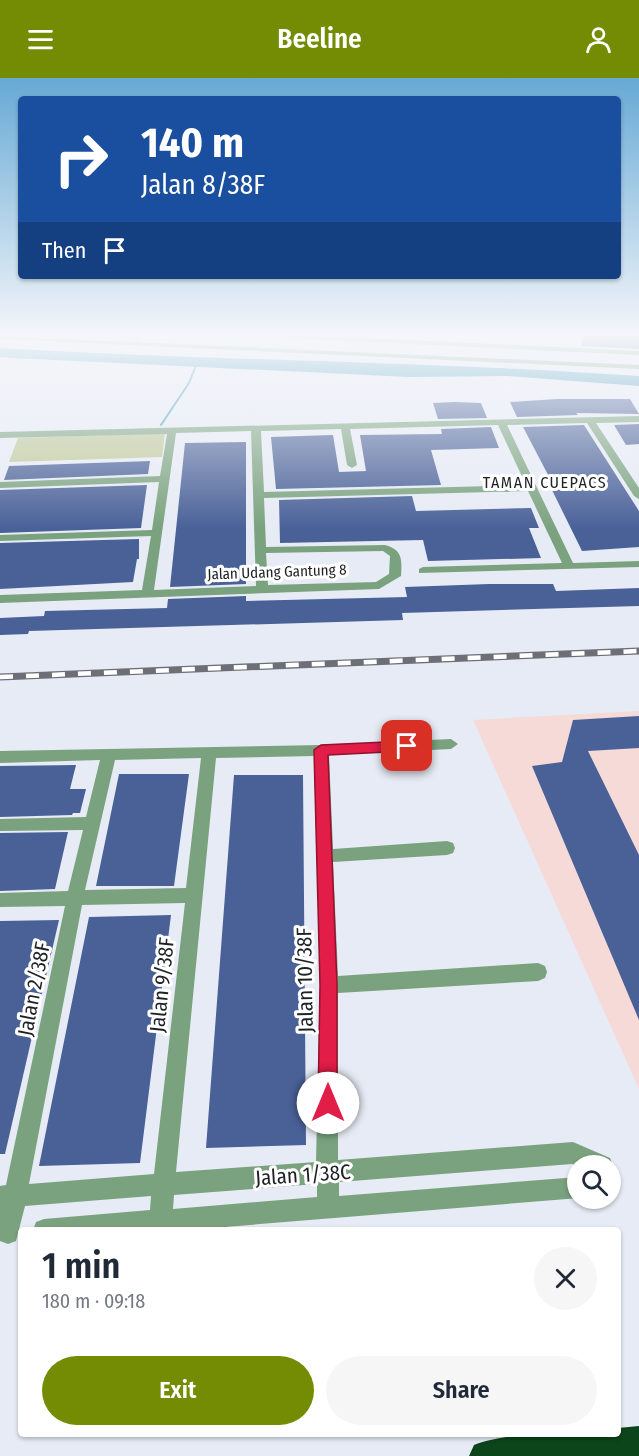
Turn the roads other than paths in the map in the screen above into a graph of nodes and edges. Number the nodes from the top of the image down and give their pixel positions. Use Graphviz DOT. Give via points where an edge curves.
graph roads {
  1 [pos="639,418"];
  2 [pos="590,420"];
  3 [pos="501,422"];
  4 [pos="345,426"];
  5 [pos="256,428"];
  6 [pos="171,430"];
  7 [pos="3,435"];
  8 [pos="0,447"];
  9 [pos="352,465"];
  10 [pos="163,479"];
  11 [pos="0,485"];
  12 [pos="532,488"];
  13 [pos="257,495"];
  14 [pos="639,496"];
  15 [pos="156,533"];
  16 [pos="0,538"];
  17 [pos="260,550"];
  18 [pos="639,564"];
  19 [pos="569,566"];
  20 [pos="423,571"];
  21 [pos="262,589"];
  22 [pos="148,593"];
  23 [pos="0,599"];
  24 [pos="451,744"];
  25 [pos="321,750"];
  26 [pos="209,753"];
  27 [pos="109,755"];
  28 [pos="0,757"];
  29 [pos="93,822"];
  30 [pos="0,825"];
  31 [pos="447,848"];
  32 [pos="324,856"];
  33 [pos="194,895"];
  34 [pos="75,898"];
  35 [pos="0,900"];
  36 [pos="538,972"];
  37 [pos="328,985"];
  38 [pos="577,1155"];
  39 [pos="327,1173"];
  40 [pos="163,1186"];
  41 [pos="567,1189"];
  42 [pos="8,1197"];
  43 [pos="329,1209"];
  44 [pos="160,1221"];
  45 [pos="83,1227"];
  46 [pos="10,1232"];
  47 [pos="639,1442"];
  48 [pos="485,1456"];
  1 -- 2 [label="street"];
  2 -- 3 [label="street"];
  2 -- 14 [label="street"];
  3 -- 4 [label="street"];
  3 -- 12 [label="street"];
  4 -- 5 [label="street"];
  4 -- 9 [label="street"];
  5 -- 6 [label="street"];
  5 -- 13 [label="street"];
  6 -- 7 [label="street"];
  6 -- 10 [label="street"];
  7 -- 8 [label="street"];
  10 -- 11 [label="street"];
  10 -- 15 [label="street"];
  12 -- 13 [label="street"];
  12 -- 19 [label="street"];
  13 -- 17 [label="street"];
  15 -- 16 [label="street"];
  15 -- 22 [label="street"];
  17 -- 21 [label="street"];
  17 -- 21 [label="street, Jalan Udang Gantung 8" via="385,548 396,556 395,576 379,585"];
  18 -- 19 [label="street"];
  19 -- 20 [label="street"];
  21 -- 22 [label="street, Jalan Udang Gantung 8"];
  22 -- 23 [label="street, Jalan Udang Gantung 8"];
  24 -- 25 [label="street"];
  25 -- 26 [label="street"];
  25 -- 32 [label="street, Jalan 10/38F"];
  26 -- 27 [label="street"];
  26 -- 33 [label="street, Jalan 9/38F"];
  27 -- 28 [label="street"];
  27 -- 29 [label="street, Jalan 2/38F"];
  29 -- 30 [label="street"];
  29 -- 34 [label="street, Jalan 2/38F"];
  31 -- 32 [label="street"];
  32 -- 37 [label="street, Jalan 10/38F"];
  33 -- 34 [label="street"];
  33 -- 40 [label="street, Jalan 9/38F"];
  34 -- 35 [label="street"];
  34 -- 42 [label="street, Jalan 2/38F"];
  36 -- 37 [label="street"];
  37 -- 39 [label="street, Jalan 10/38F"];
  38 -- 39 [label="street, Jalan 1/38C"];
  39 -- 40 [label="street, Jalan 1/38C"];
  39 -- 43 [label="street, Jalan 10/38F"];
  40 -- 42 [label="street, Jalan 1/38C"];
  40 -- 44 [label="street, Jalan 9/38F"];
  41 -- 43 [label="street, Jalan 1/38C"];
  42 -- 46 [label="street, Jalan 2/38F"];
  43 -- 44 [label="street, Jalan 1/38C"];
  44 -- 45 [label="street, Jalan 1/38C"];
  47 -- 48 [label="highway"];
}
